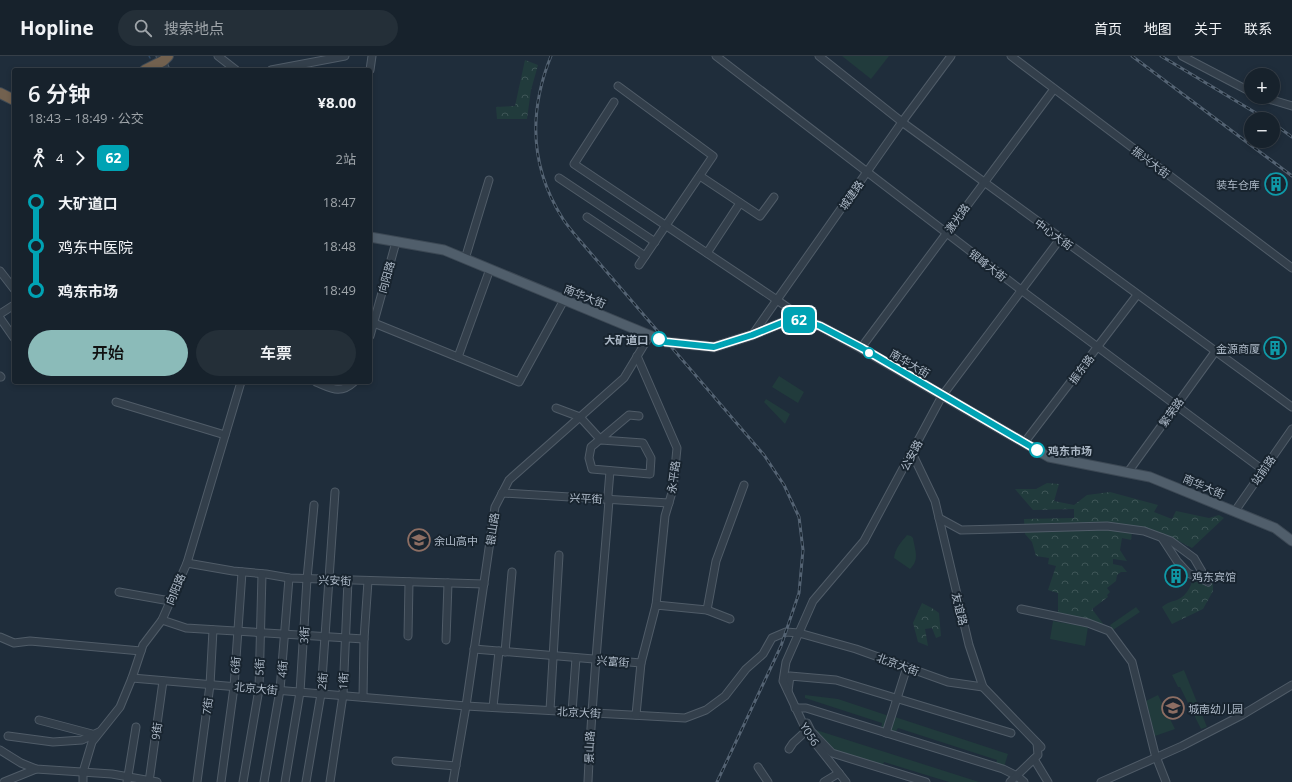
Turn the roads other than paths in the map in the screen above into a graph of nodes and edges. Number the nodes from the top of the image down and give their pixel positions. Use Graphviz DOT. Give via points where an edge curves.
graph roads {
  1 [pos="218,56"];
  2 [pos="345,56"];
  3 [pos="372,56"];
  4 [pos="716,56"];
  5 [pos="819,56"];
  6 [pos="951,56"];
  7 [pos="1182,56"];
  8 [pos="1015,57"];
  9 [pos="164,61"];
  10 [pos="149,68"];
  11 [pos="233,68"];
  12 [pos="282,68"];
  13 [pos="370,68"];
  14 [pos="618,86"];
  15 [pos="0,87"];
  16 [pos="1244,88"];
  17 [pos="1054,89"];
  18 [pos="0,93"];
  19 [pos="12,94"];
  20 [pos="12,99"];
  21 [pos="614,102"];
  22 [pos="1280,102"];
  23 [pos="1292,106"];
  24 [pos="902,122"];
  25 [pos="867,172"];
  26 [pos="700,176"];
  27 [pos="559,178"];
  28 [pos="489,180"];
  29 [pos="984,183"];
  30 [pos="774,197"];
  31 [pos="740,203"];
  32 [pos="587,217"];
  33 [pos="666,226"];
  34 [pos="946,233"];
  35 [pos="372,237"];
  36 [pos="1060,239"];
  37 [pos="396,242"];
  38 [pos="655,242"];
  39 [pos="707,253"];
  40 [pos="645,256"];
  41 [pos="465,259"];
  42 [pos="639,265"];
  43 [pos="1292,268"];
  44 [pos="490,269"];
  45 [pos="0,270"];
  46 [pos="12,286"];
  47 [pos="1021,290"];
  48 [pos="1137,295"];
  49 [pos="564,300"];
  50 [pos="777,300"];
  51 [pos="12,306"];
  52 [pos="0,314"];
  53 [pos="0,318"];
  54 [pos="808,322"];
  55 [pos="374,323"];
  56 [pos="372,330"];
  57 [pos="12,335"];
  58 [pos="650,335"];
  59 [pos="752,335"];
  60 [pos="1097,347"];
  61 [pos="862,348"];
  62 [pos="1215,352"];
  63 [pos="637,356"];
  64 [pos="458,357"];
  65 [pos="240,384"];
  66 [pos="321,384"];
  67 [pos="351,384"];
  68 [pos="942,396"];
  69 [pos="116,402"];
  70 [pos="1176,406"];
  71 [pos="1292,407"];
  72 [pos="556,408"];
  73 [pos="639,416"];
  74 [pos="580,417"];
  75 [pos="1292,429"];
  76 [pos="225,435"];
  77 [pos="600,439"];
  78 [pos="1024,443"];
  79 [pos="912,453"];
  80 [pos="1263,470"];
  81 [pos="610,471"];
  82 [pos="1128,472"];
  83 [pos="744,485"];
  84 [pos="335,492"];
  85 [pos="502,493"];
  86 [pos="609,500"];
  87 [pos="669,503"];
  88 [pos="314,505"];
  89 [pos="1235,511"];
  90 [pos="939,518"];
  91 [pos="1162,538"];
  92 [pos="1292,541"];
  93 [pos="559,555"];
  94 [pos="187,563"];
  95 [pos="242,572"];
  96 [pos="512,572"];
  97 [pos="262,574"];
  98 [pos="289,578"];
  99 [pos="307,579"];
  100 [pos="329,580"];
  101 [pos="348,580"];
  102 [pos="368,581"];
  103 [pos="409,582"];
  104 [pos="448,583"];
  105 [pos="484,584"];
  106 [pos="119,592"];
  107 [pos="170,601"];
  108 [pos="656,605"];
  109 [pos="1021,609"];
  110 [pos="706,610"];
  111 [pos="162,620"];
  112 [pos="730,620"];
  113 [pos="213,630"];
  114 [pos="238,632"];
  115 [pos="260,633"];
  116 [pos="799,634"];
  117 [pos="284,635"];
  118 [pos="304,636"];
  119 [pos="408,636"];
  120 [pos="0,637"];
  121 [pos="325,637"];
  122 [pos="346,638"];
  123 [pos="364,639"];
  124 [pos="446,640"];
  125 [pos="474,649"];
  126 [pos="141,651"];
  127 [pos="502,651"];
  128 [pos="553,656"];
  129 [pos="576,658"];
  130 [pos="597,659"];
  131 [pos="641,663"];
  132 [pos="907,667"];
  133 [pos="132,678"];
  134 [pos="163,681"];
  135 [pos="783,682"];
  136 [pos="1292,684"];
  137 [pos="210,685"];
  138 [pos="234,687"];
  139 [pos="983,687"];
  140 [pos="259,689"];
  141 [pos="280,690"];
  142 [pos="300,692"];
  143 [pos="788,692"];
  144 [pos="321,694"];
  145 [pos="342,696"];
  146 [pos="363,697"];
  147 [pos="898,698"];
  148 [pos="466,706"];
  149 [pos="493,707"];
  150 [pos="798,708"];
  151 [pos="550,710"];
  152 [pos="572,712"];
  153 [pos="591,713"];
  154 [pos="636,715"];
  155 [pos="39,720"];
  156 [pos="136,727"];
  157 [pos="100,731"];
  158 [pos="806,731"];
  159 [pos="886,733"];
  160 [pos="1011,733"];
  161 [pos="92,734"];
  162 [pos="8,736"];
  163 [pos="788,749"];
  164 [pos="0,750"];
  165 [pos="1157,757"];
  166 [pos="1034,759"];
  167 [pos="396,761"];
  168 [pos="456,766"];
  169 [pos="758,767"];
  170 [pos="36,770"];
  171 [pos="83,772"];
  172 [pos="839,773"];
  173 [pos="1017,776"];
  174 [pos="128,780"];
  175 [pos="149,781"];
  176 [pos="4,782"];
  177 [pos="83,782"];
  178 [pos="158,782"];
  179 [pos="197,782"];
  180 [pos="221,782"];
  181 [pos="242,782"];
  182 [pos="264,782"];
  183 [pos="285,782"];
  184 [pos="306,782"];
  185 [pos="330,782"];
  186 [pos="453,782"];
  187 [pos="588,782"];
  188 [pos="768,782"];
  189 [pos="824,782"];
  190 [pos="846,782"];
  191 [pos="926,782"];
  192 [pos="1010,782"];
  193 [pos="1024,782"];
  194 [pos="1048,782"];
  195 [pos="1101,782"];
  196 [pos="1166,782"];
  1 -- 11 [label="street"];
  2 -- 12 [label="street"];
  3 -- 13 [label="street"];
  4 -- 25 [label="street, 银峰大街"];
  5 -- 24 [label="street, 中心大街"];
  6 -- 24 [label="street, 城建路"];
  7 -- 16 [label="street"];
  8 -- 17 [label="street, 振兴大街"];
  9 -- 10 [label="highway"];
  14 -- 26 [label="street" via="713,156"];
  15 -- 19 [label="highway"];
  17 -- 29 [label="street, 激光路"];
  17 -- 43 [label="street, 振兴大街"];
  18 -- 20 [label="highway"];
  21 -- 33 [label="street" via="574,164"];
  22 -- 23 [label="street"];
  24 -- 25 [label="street, 城建路"];
  24 -- 29 [label="street, 中心大街"];
  25 -- 34 [label="street, 银峰大街"];
  25 -- 50 [label="street, 城建路"];
  26 -- 31 [label="street"];
  26 -- 33 [label="street"];
  27 -- 38 [label="street"];
  28 -- 41 [label="street"];
  29 -- 34 [label="street, 激光路"];
  29 -- 36 [label="street, 中心大街"];
  30 -- 31 [label="street" via="760,216"];
  31 -- 39 [label="street"];
  32 -- 40 [label="street"];
  33 -- 38 [label="street"];
  33 -- 39 [label="street"];
  34 -- 47 [label="street, 银峰大街"];
  34 -- 61 [label="street, 激光路"];
  35 -- 37 [label="main road, 南华大街"];
  36 -- 47 [label="street, 公安路"];
  36 -- 48 [label="street, 中心大街"];
  37 -- 41 [label="main road, 南华大街" via="444,250"];
  37 -- 55 [label="street, 向阳路"];
  38 -- 40 [label="street"];
  39 -- 50 [label="street"];
  40 -- 42 [label="street"];
  41 -- 44 [label="main road, 南华大街"];
  44 -- 49 [label="main road, 南华大街"];
  44 -- 64 [label="street"];
  45 -- 46 [label="street"];
  47 -- 60 [label="street, 银峰大街"];
  47 -- 68 [label="street, 公安路"];
  48 -- 60 [label="street, 振东路"];
  48 -- 62 [label="street, 中心大街"];
  49 -- 58 [label="main road, 南华大街"];
  49 -- 64 [label="street" via="519,382"];
  50 -- 54 [label="street"];
  50 -- 59 [label="street, 城建路"];
  51 -- 52 [label="street"];
  53 -- 57 [label="street"];
  54 -- 59 [label="main road, 南华大街" via="784,322"];
  54 -- 61 [label="main road, 南华大街"];
  55 -- 56 [label="street, 向阳路"];
  55 -- 64 [label="street"];
  58 -- 59 [label="main road, 南华大街" via="666,342 714,347"];
  58 -- 63 [label="street, 银山路"];
  60 -- 70 [label="street, 银峰大街"];
  60 -- 78 [label="street, 振东路"];
  61 -- 68 [label="main road, 南华大街"];
  62 -- 70 [label="street, 繁荣路"];
  62 -- 71 [label="street, 中心大街"];
  63 -- 74 [label="street, 银山路" via="624,378"];
  63 -- 87 [label="street, 永平路" via="677,448"];
  65 -- 76 [label="street, 向阳路"];
  66 -- 67 [label="street" via="336,390 345,389"];
  68 -- 78 [label="main road, 南华大街"];
  68 -- 79 [label="street, 公安路"];
  69 -- 76 [label="street"];
  70 -- 80 [label="street, 银峰大街"];
  70 -- 82 [label="street, 繁荣路"];
  72 -- 74 [label="street"];
  73 -- 77 [label="street" via="629,415"];
  74 -- 77 [label="street"];
  74 -- 85 [label="street, 银山路" via="509,480"];
  75 -- 80 [label="street, 站前路"];
  76 -- 94 [label="street, 向阳路"];
  77 -- 81 [label="street" via="591,447 589,458 592,469"];
  77 -- 81 [label="street" via="643,443 651,458 650,474"];
  78 -- 82 [label="main road, 南华大街" via="1049,458"];
  79 -- 90 [label="street, 友谊路" via="935,501"];
  79 -- 116 [label="street, 公安路" via="864,541 813,601"];
  80 -- 89 [label="street, 站前路"];
  81 -- 86 [label="street, 景山路"];
  82 -- 89 [label="main road, 南华大街" via="1150,476"];
  83 -- 110 [label="street" via="716,561"];
  84 -- 100 [label="street, 2街"];
  85 -- 86 [label="street, 兴平街"];
  85 -- 105 [label="street, 银山路" via="495,507"];
  86 -- 87 [label="street, 兴平街"];
  86 -- 130 [label="street, 景山路"];
  87 -- 108 [label="street, 永平路"];
  88 -- 99 [label="street, 3街"];
  89 -- 92 [label="main road, 南华大街" via="1275,528"];
  90 -- 91 [label="street" via="961,530 1107,526 1144,531"];
  90 -- 139 [label="street, 友谊路" via="969,645"];
  91 -- 91 [label="street" via="1171,541 1194,558 1208,582 1188,573"];
  93 -- 128 [label="street"];
  94 -- 95 [label="street, 兴安街"];
  94 -- 107 [label="street, 向阳路"];
  95 -- 97 [label="street, 兴安街"];
  95 -- 114 [label="street, 6街"];
  96 -- 127 [label="street"];
  97 -- 98 [label="street, 兴安街"];
  97 -- 115 [label="street, 5街"];
  98 -- 99 [label="street, 兴安街"];
  98 -- 117 [label="street, 4街"];
  99 -- 100 [label="street, 兴安街"];
  99 -- 118 [label="street, 3街"];
  100 -- 101 [label="street, 兴安街"];
  100 -- 121 [label="street, 2街"];
  101 -- 102 [label="street, 兴安街"];
  101 -- 122 [label="street, 1街"];
  102 -- 103 [label="street, 兴安街"];
  102 -- 123 [label="street"];
  103 -- 104 [label="street, 兴安街"];
  103 -- 119 [label="street"];
  104 -- 105 [label="street, 兴安街"];
  104 -- 124 [label="street"];
  105 -- 125 [label="street, 银山路"];
  106 -- 107 [label="street"];
  107 -- 111 [label="street, 向阳路"];
  108 -- 110 [label="street"];
  108 -- 131 [label="street, 兴富街"];
  109 -- 165 [label="street" via="1088,623 1109,631 1132,662"];
  110 -- 112 [label="street"];
  111 -- 113 [label="street" via="186,628"];
  111 -- 126 [label="street, 向阳路"];
  113 -- 114 [label="street"];
  113 -- 137 [label="street, 7街"];
  114 -- 115 [label="street"];
  114 -- 138 [label="street, 6街"];
  115 -- 117 [label="street"];
  115 -- 140 [label="street, 5街"];
  116 -- 132 [label="street, 北京大街" via="856,649"];
  116 -- 135 [label="street, 公安路" via="786,662"];
  116 -- 154 [label="street, 北京大街" via="786,632 772,638 762,654 746,669 725,696 706,710 685,718"];
  117 -- 118 [label="street"];
  117 -- 141 [label="street, 4街"];
  118 -- 121 [label="street"];
  118 -- 142 [label="street, 3街"];
  120 -- 126 [label="street" via="14,643 30,641"];
  121 -- 122 [label="street"];
  121 -- 144 [label="street, 2街"];
  122 -- 123 [label="street"];
  122 -- 145 [label="street, 1街"];
  123 -- 146 [label="street"];
  125 -- 127 [label="street, 兴富街"];
  125 -- 148 [label="street, 银山路"];
  126 -- 133 [label="street, 向阳路"];
  127 -- 128 [label="street, 兴富街"];
  127 -- 149 [label="street"];
  128 -- 129 [label="street, 兴富街"];
  128 -- 151 [label="street"];
  129 -- 130 [label="street, 兴富街"];
  129 -- 152 [label="street"];
  130 -- 131 [label="street, 兴富街"];
  130 -- 153 [label="street, 景山路"];
  131 -- 154 [label="street"];
  132 -- 139 [label="street, 北京大街" via="948,682"];
  132 -- 147 [label="street"];
  133 -- 134 [label="street, 北京大街"];
  133 -- 157 [label="street, 向阳路" via="120,707"];
  134 -- 137 [label="street, 北京大街"];
  134 -- 175 [label="street, 9街"];
  135 -- 143 [label="street, Y056 / Y056"];
  136 -- 165 [label="street" via="1242,715"];
  137 -- 138 [label="street, 北京大街"];
  137 -- 179 [label="street, 7街"];
  138 -- 140 [label="street, 北京大街"];
  138 -- 180 [label="street, 6街"];
  139 -- 166 [label="street, 友谊路" via="1039,745 1038,755"];
  140 -- 141 [label="street, 北京大街"];
  140 -- 181 [label="street, 5街"];
  141 -- 142 [label="street, 北京大街"];
  141 -- 182 [label="street, 4街"];
  142 -- 144 [label="street, 北京大街"];
  142 -- 183 [label="street, 3街"];
  143 -- 147 [label="street" via="790,676 836,680"];
  143 -- 150 [label="street, Y056 / Y056"];
  144 -- 145 [label="street, 北京大街"];
  144 -- 184 [label="street, 2街"];
  145 -- 146 [label="street, 北京大街"];
  145 -- 185 [label="street, 1街"];
  146 -- 148 [label="street, 北京大街"];
  147 -- 159 [label="street"];
  147 -- 160 [label="street"];
  148 -- 149 [label="street, 北京大街"];
  148 -- 168 [label="street, 银山路"];
  149 -- 151 [label="street, 北京大街"];
  150 -- 158 [label="street, Y056 / Y056"];
  150 -- 159 [label="street" via="806,708"];
  150 -- 191 [label="street" via="811,731 832,753"];
  151 -- 152 [label="street, 北京大街"];
  152 -- 153 [label="street, 北京大街"];
  153 -- 154 [label="street, 北京大街"];
  153 -- 187 [label="street, 景山路"];
  155 -- 161 [label="street"];
  156 -- 174 [label="street"];
  157 -- 161 [label="street"];
  157 -- 171 [label="street, 向阳路" via="92,742"];
  158 -- 163 [label="street"];
  158 -- 172 [label="street, Y056 / Y056"];
  159 -- 173 [label="street" via="1003,769"];
  161 -- 162 [label="street" via="82,740 53,742"];
  164 -- 170 [label="street" via="21,764"];
  165 -- 195 [label="street"];
  165 -- 196 [label="street"];
  166 -- 173 [label="street"];
  166 -- 194 [label="street"];
  167 -- 168 [label="street"];
  168 -- 186 [label="street, 银山路"];
  169 -- 188 [label="street"];
  170 -- 171 [label="street"];
  170 -- 176 [label="street"];
  171 -- 174 [label="street" via="112,774"];
  171 -- 177 [label="street, 向阳路"];
  172 -- 189 [label="street"];
  172 -- 190 [label="street, Y056 / Y056"];
  173 -- 192 [label="street"];
  173 -- 193 [label="street"];
  174 -- 175 [label="street"];
  175 -- 178 [label="street"];
}
